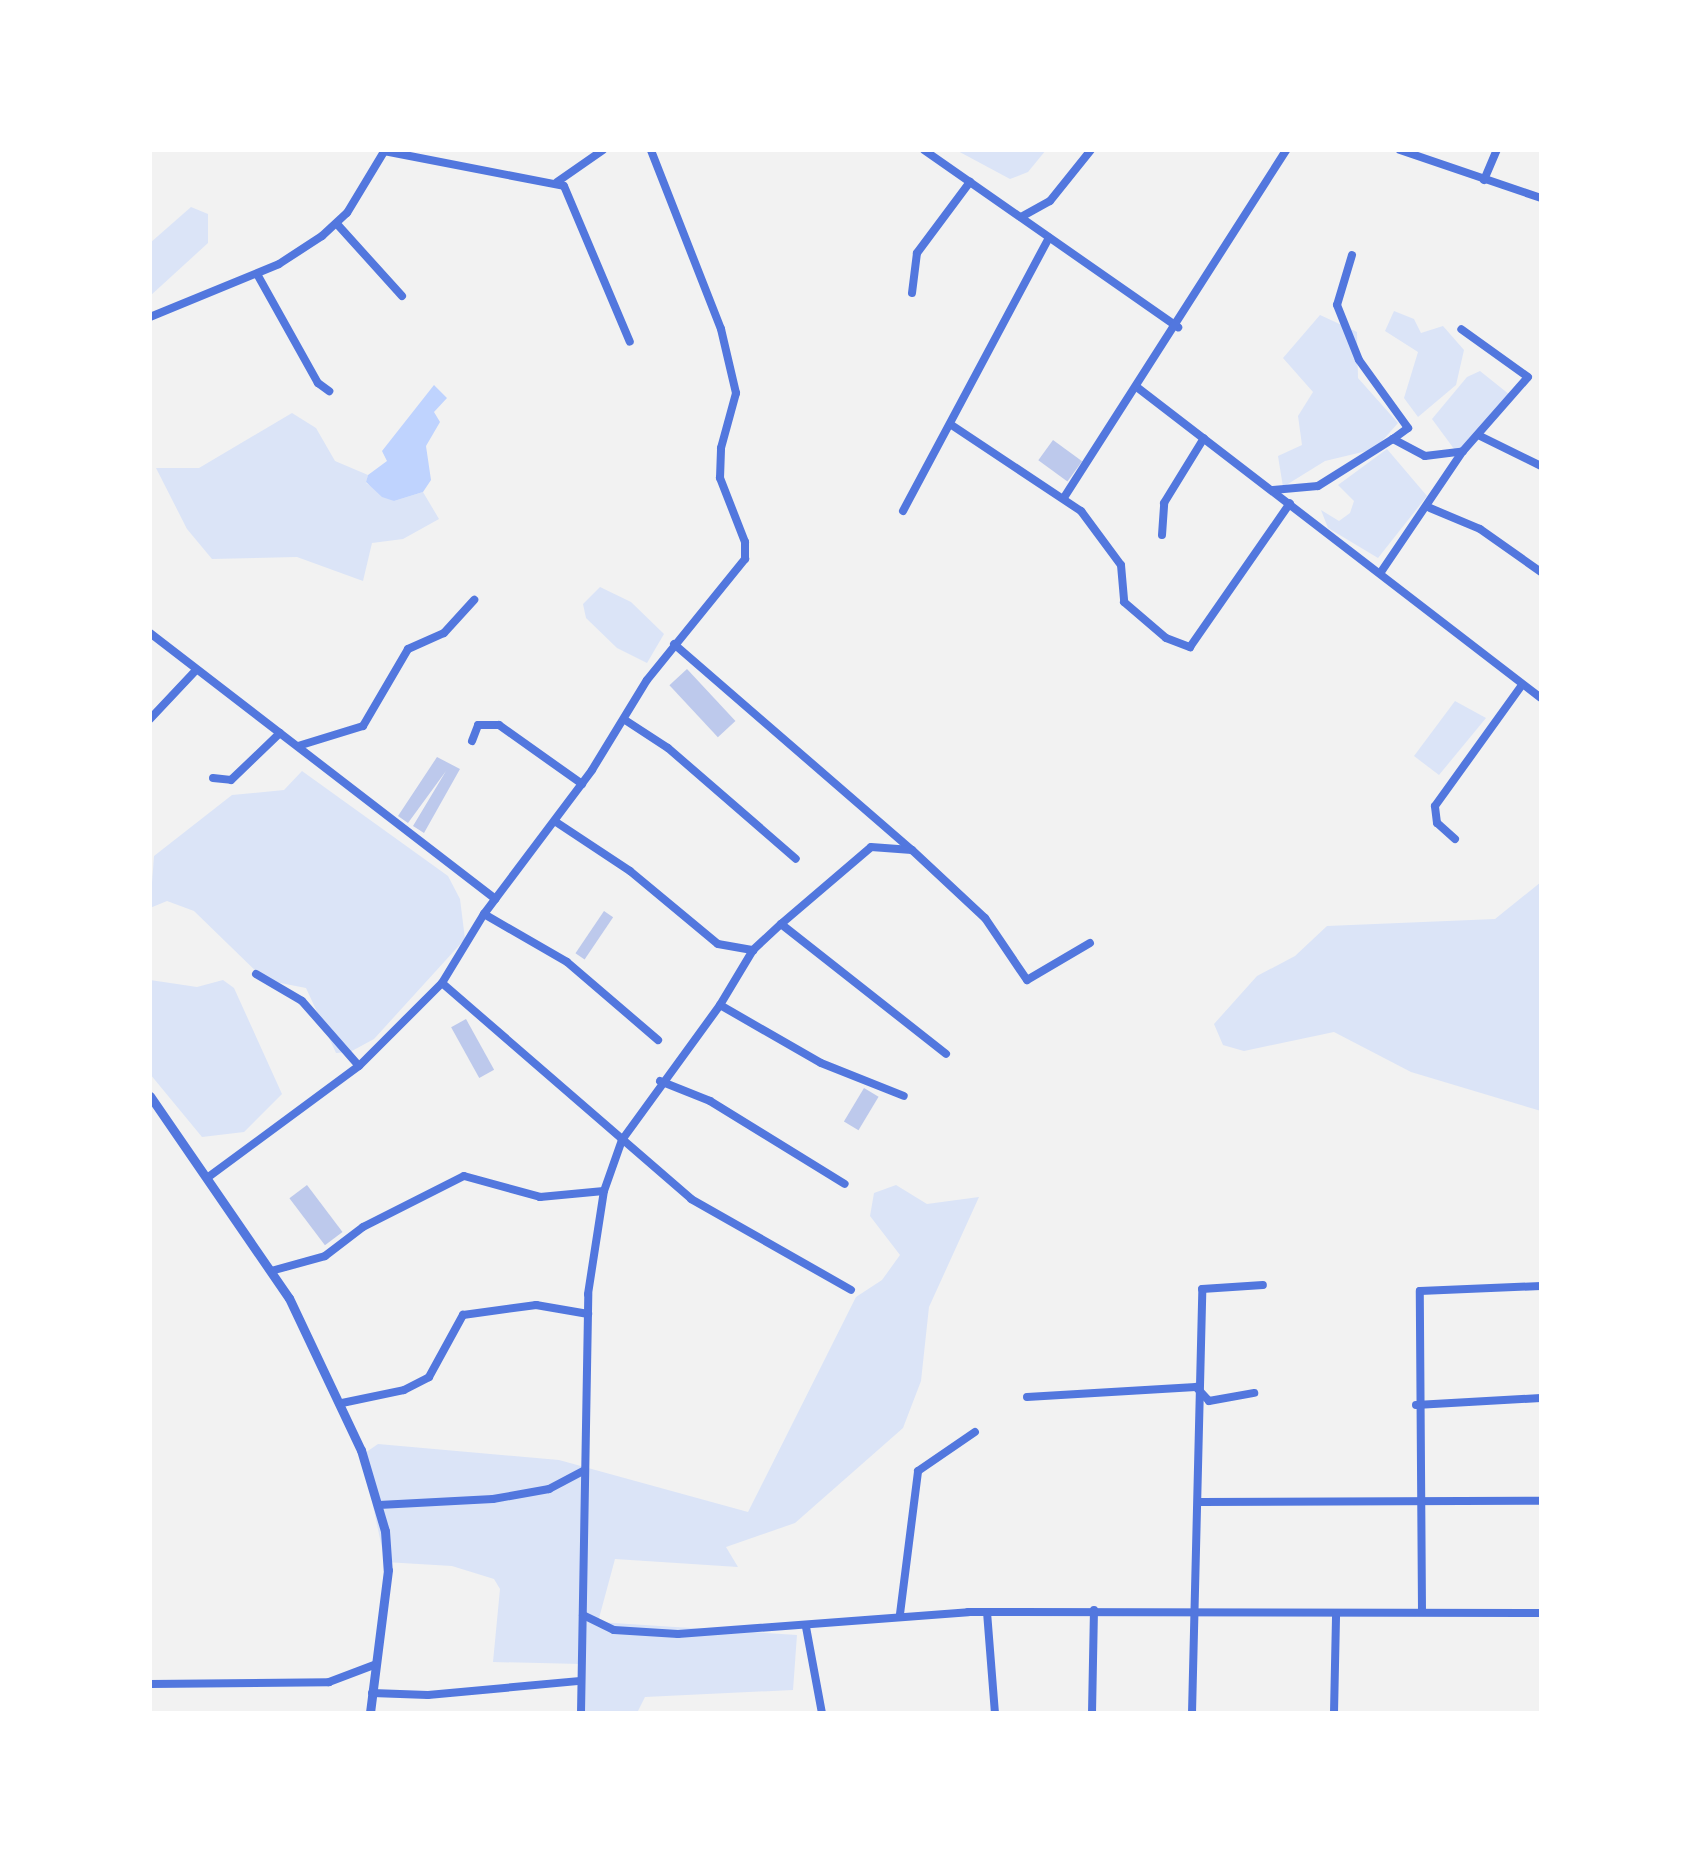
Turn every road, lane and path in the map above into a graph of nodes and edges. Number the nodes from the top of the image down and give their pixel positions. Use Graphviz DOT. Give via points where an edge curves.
graph roads {
  1 [pos="602,150"];
  2 [pos="651,150"];
  3 [pos="924,150"];
  4 [pos="1092,150"];
  5 [pos="1400,150"];
  6 [pos="1497,150"];
  7 [pos="384,151"];
  8 [pos="1282,152"];
  9 [pos="1484,180"];
  10 [pos="557,182"];
  11 [pos="970,182"];
  12 [pos="1541,198"];
  13 [pos="1022,217"];
  14 [pos="337,224"];
  15 [pos="1049,237"];
  16 [pos="1352,256"];
  17 [pos="257,274"];
  18 [pos="912,294"];
  19 [pos="402,296"];
  20 [pos="150,317"];
  21 [pos="1178,327"];
  22 [pos="1461,330"];
  23 [pos="630,342"];
  24 [pos="1138,388"];
  25 [pos="329,392"];
  26 [pos="952,426"];
  27 [pos="1478,435"];
  28 [pos="1204,438"];
  29 [pos="1393,438"];
  30 [pos="1463,451"];
  31 [pos="1541,466"];
  32 [pos="1273,490"];
  33 [pos="1065,496"];
  34 [pos="1290,503"];
  35 [pos="1430,508"];
  36 [pos="903,511"];
  37 [pos="1162,535"];
  38 [pos="1380,572"];
  39 [pos="1541,572"];
  40 [pos="474,600"];
  41 [pos="150,634"];
  42 [pos="674,644"];
  43 [pos="195,671"];
  44 [pos="1522,684"];
  45 [pos="1541,698"];
  46 [pos="150,719"];
  47 [pos="625,720"];
  48 [pos="280,733"];
  49 [pos="472,742"];
  50 [pos="298,746"];
  51 [pos="213,778"];
  52 [pos="582,784"];
  53 [pos="556,822"];
  54 [pos="1455,839"];
  55 [pos="912,850"];
  56 [pos="796,860"];
  57 [pos="495,900"];
  58 [pos="484,914"];
  59 [pos="781,924"];
  60 [pos="1090,944"];
  61 [pos="752,950"];
  62 [pos="256,974"];
  63 [pos="442,984"];
  64 [pos="720,1005"];
  65 [pos="658,1040"];
  66 [pos="946,1054"];
  67 [pos="359,1066"];
  68 [pos="660,1081"];
  69 [pos="150,1096"];
  70 [pos="904,1096"];
  71 [pos="622,1140"];
  72 [pos="207,1178"];
  73 [pos="845,1184"];
  74 [pos="604,1192"];
  75 [pos="271,1272"];
  76 [pos="1263,1286"];
  77 [pos="1541,1286"];
  78 [pos="851,1290"];
  79 [pos="588,1314"];
  80 [pos="1196,1387"];
  81 [pos="1254,1392"];
  82 [pos="1027,1397"];
  83 [pos="1541,1398"];
  84 [pos="342,1403"];
  85 [pos="1416,1405"];
  86 [pos="975,1432"];
  87 [pos="584,1471"];
  88 [pos="1541,1501"];
  89 [pos="1200,1502"];
  90 [pos="1422,1504"];
  91 [pos="379,1506"];
  92 [pos="1195,1608"];
  93 [pos="1094,1610"];
  94 [pos="1422,1611"];
  95 [pos="988,1612"];
  96 [pos="1541,1613"];
  97 [pos="900,1614"];
  98 [pos="1336,1614"];
  99 [pos="583,1615"];
  100 [pos="806,1626"];
  101 [pos="374,1665"];
  102 [pos="580,1681"];
  103 [pos="150,1684"];
  104 [pos="372,1693"];
  105 [pos="370,1713"];
  106 [pos="581,1713"];
  107 [pos="822,1713"];
  108 [pos="995,1713"];
  109 [pos="1092,1713"];
  110 [pos="1192,1713"];
  111 [pos="1334,1713"];
  1 -- 10 [label="street"];
  2 -- 42 [label="street" via="722,328 736,393 720,448 720,478 748,552"];
  3 -- 11 [label="street"];
  4 -- 13 [label="street" via="1050,201"];
  5 -- 9 [label="street"];
  6 -- 9 [label="street"];
  7 -- 10 [label="street"];
  7 -- 14 [label="street"];
  8 -- 21 [label="street"];
  9 -- 12 [label="street"];
  10 -- 23 [label="street" via="570,194"];
  11 -- 13 [label="street"];
  11 -- 18 [label="street" via="917,253"];
  13 -- 15 [label="street"];
  14 -- 17 [label="street"];
  14 -- 19 [label="street"];
  15 -- 21 [label="street"];
  15 -- 26 [label="street"];
  16 -- 29 [label="street" via="1337,306 1359,360 1408,428"];
  17 -- 20 [label="street"];
  17 -- 25 [label="street"];
  21 -- 24 [label="street"];
  22 -- 27 [label="street" via="1528,378"];
  24 -- 28 [label="street"];
  24 -- 33 [label="street"];
  26 -- 33 [label="street"];
  26 -- 36 [label="street"];
  27 -- 30 [label="street"];
  27 -- 31 [label="street"];
  28 -- 32 [label="street"];
  28 -- 37 [label="street" via="1164,503"];
  29 -- 30 [label="street" via="1425,456"];
  29 -- 32 [label="street" via="1318,486"];
  30 -- 35 [label="street"];
  32 -- 34 [label="street"];
  33 -- 34 [label="street" via="1121,565 1124,602 1166,638 1190,647"];
  34 -- 38 [label="street"];
  35 -- 38 [label="street"];
  35 -- 39 [label="street" via="1480,529"];
  38 -- 44 [label="street"];
  40 -- 50 [label="street" via="444,632 408,648 362,726"];
  41 -- 43 [label="street"];
  42 -- 47 [label="street"];
  42 -- 55 [label="street"];
  43 -- 46 [label="street"];
  43 -- 48 [label="street"];
  44 -- 45 [label="street"];
  44 -- 54 [label="street" via="1436,806 1437,823"];
  47 -- 52 [label="street"];
  47 -- 56 [label="street" via="668,748"];
  48 -- 50 [label="street"];
  48 -- 51 [label="street" via="231,780"];
  49 -- 52 [label="street" via="478,726 498,726"];
  50 -- 57 [label="street"];
  52 -- 53 [label="street"];
  53 -- 57 [label="street"];
  53 -- 61 [label="street" via="630,871 718,944"];
  55 -- 59 [label="street" via="871,848"];
  55 -- 60 [label="street" via="985,918 1028,980"];
  57 -- 58 [label="street"];
  58 -- 63 [label="street"];
  58 -- 65 [label="street" via="567,962"];
  59 -- 61 [label="street"];
  59 -- 66 [label="street"];
  61 -- 64 [label="street"];
  62 -- 67 [label="street" via="302,1001"];
  63 -- 67 [label="street"];
  63 -- 71 [label="street"];
  64 -- 68 [label="street"];
  64 -- 70 [label="street" via="821,1063"];
  67 -- 72 [label="street"];
  68 -- 71 [label="street"];
  68 -- 73 [label="street" via="710,1102"];
  69 -- 72 [label="street"];
  71 -- 74 [label="street"];
  71 -- 78 [label="street" via="724,1222"];
  72 -- 75 [label="street"];
  74 -- 75 [label="street" via="540,1197 464,1176 363,1227 325,1256"];
  74 -- 79 [label="street"];
  75 -- 84 [label="street" via="316,1344"];
  76 -- 80 [label="street" via="1202,1289"];
  77 -- 85 [label="street" via="1420,1291"];
  79 -- 84 [label="street" via="536,1305 463,1316 436,1372 404,1390"];
  79 -- 87 [label="street"];
  80 -- 81 [label="street" via="1210,1400"];
  80 -- 82 [label="street"];
  80 -- 89 [label="street"];
  83 -- 85 [label="street"];
  84 -- 91 [label="street"];
  85 -- 90 [label="street"];
  86 -- 97 [label="street" via="918,1471"];
  87 -- 91 [label="street" via="549,1490"];
  87 -- 99 [label="street"];
  88 -- 90 [label="street"];
  89 -- 90 [label="street"];
  89 -- 92 [label="street"];
  90 -- 94 [label="street"];
  91 -- 101 [label="street" via="388,1570"];
  92 -- 93 [label="street"];
  92 -- 98 [label="street"];
  92 -- 110 [label="street"];
  93 -- 95 [label="street"];
  93 -- 109 [label="street"];
  94 -- 96 [label="street"];
  94 -- 98 [label="street"];
  95 -- 97 [label="street"];
  95 -- 108 [label="street"];
  97 -- 100 [label="street"];
  98 -- 111 [label="street"];
  99 -- 100 [label="street" via="614,1630 678,1634"];
  99 -- 102 [label="street"];
  100 -- 107 [label="street"];
  101 -- 103 [label="street" via="329,1682"];
  101 -- 104 [label="street"];
  102 -- 104 [label="street" via="428,1695"];
  102 -- 106 [label="street"];
  104 -- 105 [label="street"];
}
